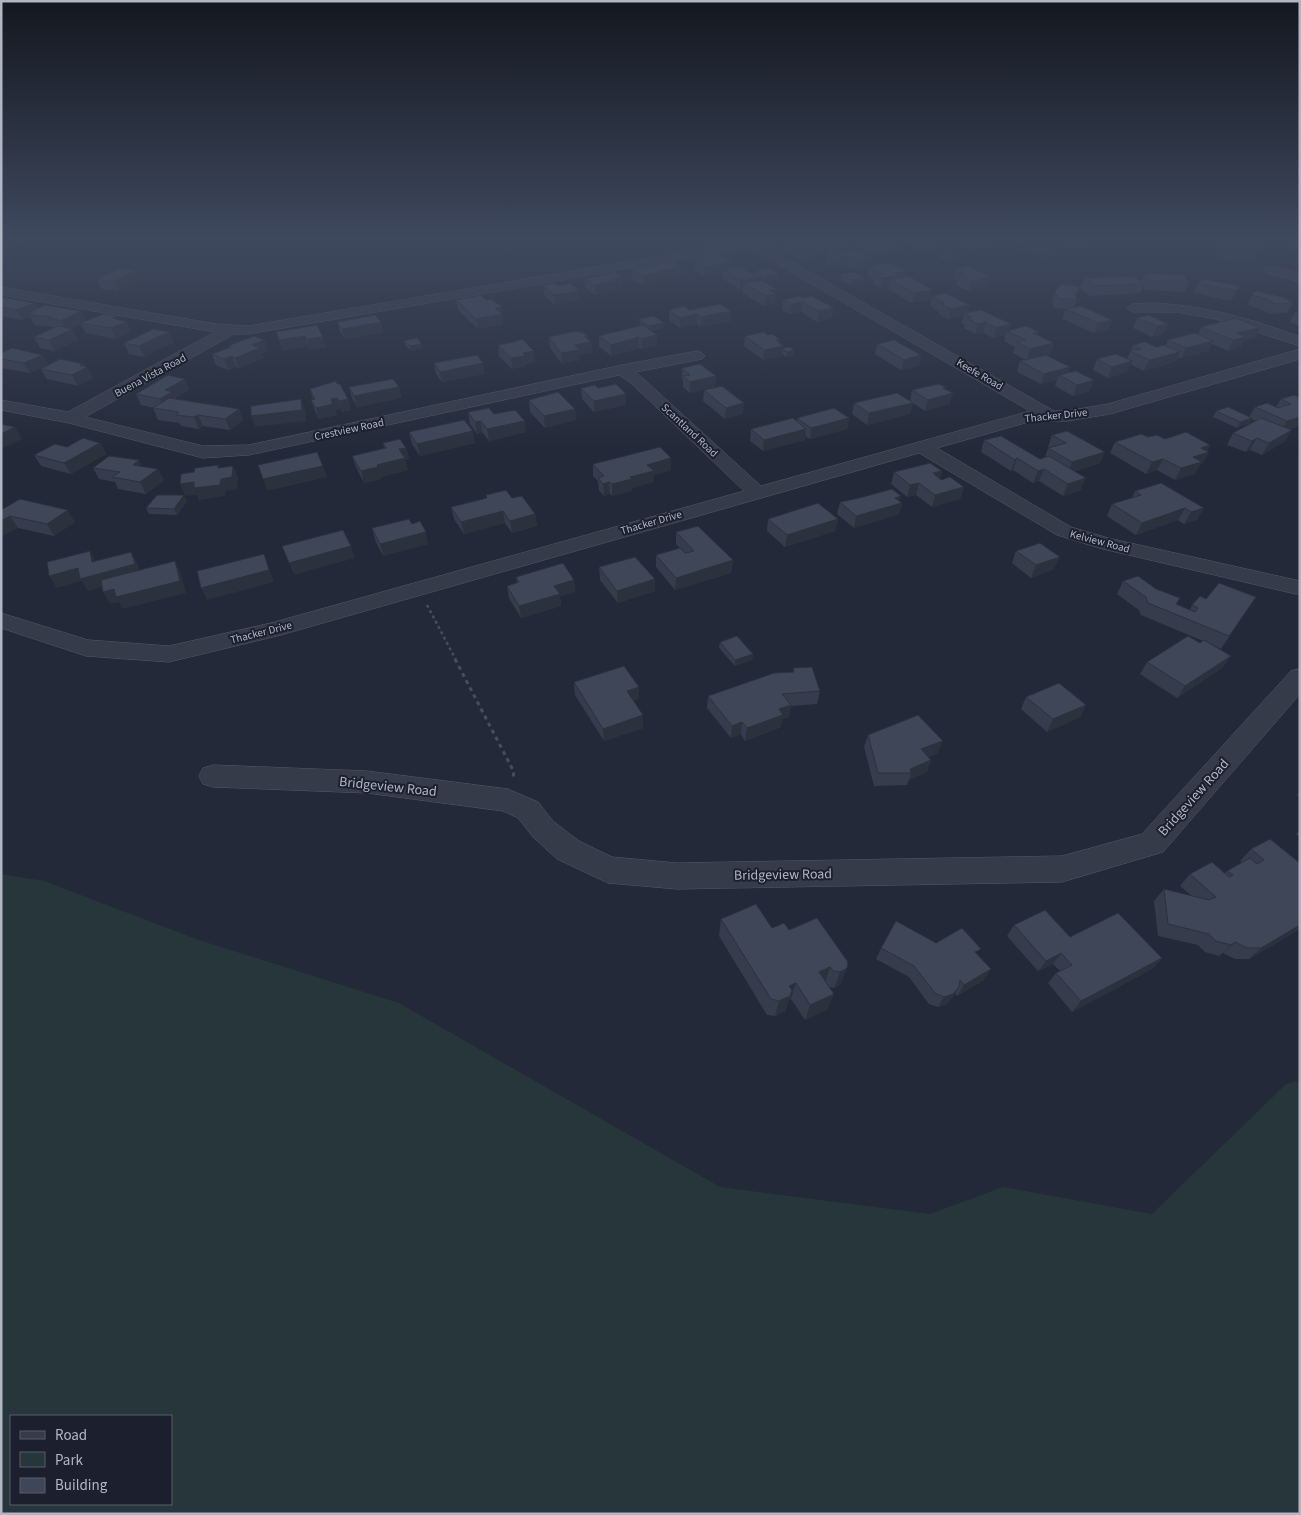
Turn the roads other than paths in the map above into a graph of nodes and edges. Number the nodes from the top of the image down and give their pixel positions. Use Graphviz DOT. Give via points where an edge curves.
graph roads {
  1 [pos="123,312"];
  2 [pos="355,312"];
  3 [pos="871,312"];
  4 [pos="1208,312"];
  5 [pos="230,330"];
  6 [pos="1300,342"];
  7 [pos="1300,354"];
  8 [pos="697,356"];
  9 [pos="622,370"];
  10 [pos="1,405"];
  11 [pos="1051,416"];
  12 [pos="70,418"];
  13 [pos="920,446"];
  14 [pos="756,492"];
  15 [pos="1300,588"];
  16 [pos="1,620"];
  17 [pos="1300,677"];
  18 [pos="213,776"];
  1 -- 5 [label="street"];
  2 -- 5 [label="street" via="248,330"];
  3 -- 11 [label="street, Keefe Road"];
  4 -- 6 [label="street" via="1248,322"];
  5 -- 12 [label="street, Buena Vista Road"];
  7 -- 11 [label="street, Thacker Drive" via="1110,409"];
  8 -- 9 [label="street, Crestview Road"];
  9 -- 12 [label="street, Crestview Road" via="250,450 203,452"];
  9 -- 14 [label="street, Scantland Road" via="637,380"];
  10 -- 12 [label="street, Crestview Road"];
  11 -- 13 [label="street, Thacker Drive" via="1031,416"];
  13 -- 14 [label="street, Thacker Drive"];
  13 -- 15 [label="street, Kelview Road" via="1064,531 1103,543"];
  14 -- 16 [label="street, Thacker Drive" via="272,630 169,654 86,648"];
  17 -- 18 [label="street, Bridgeview Road" via="1152,844 1062,869 677,876 608,870 568,850 528,810 508,800 367,782"];
}
